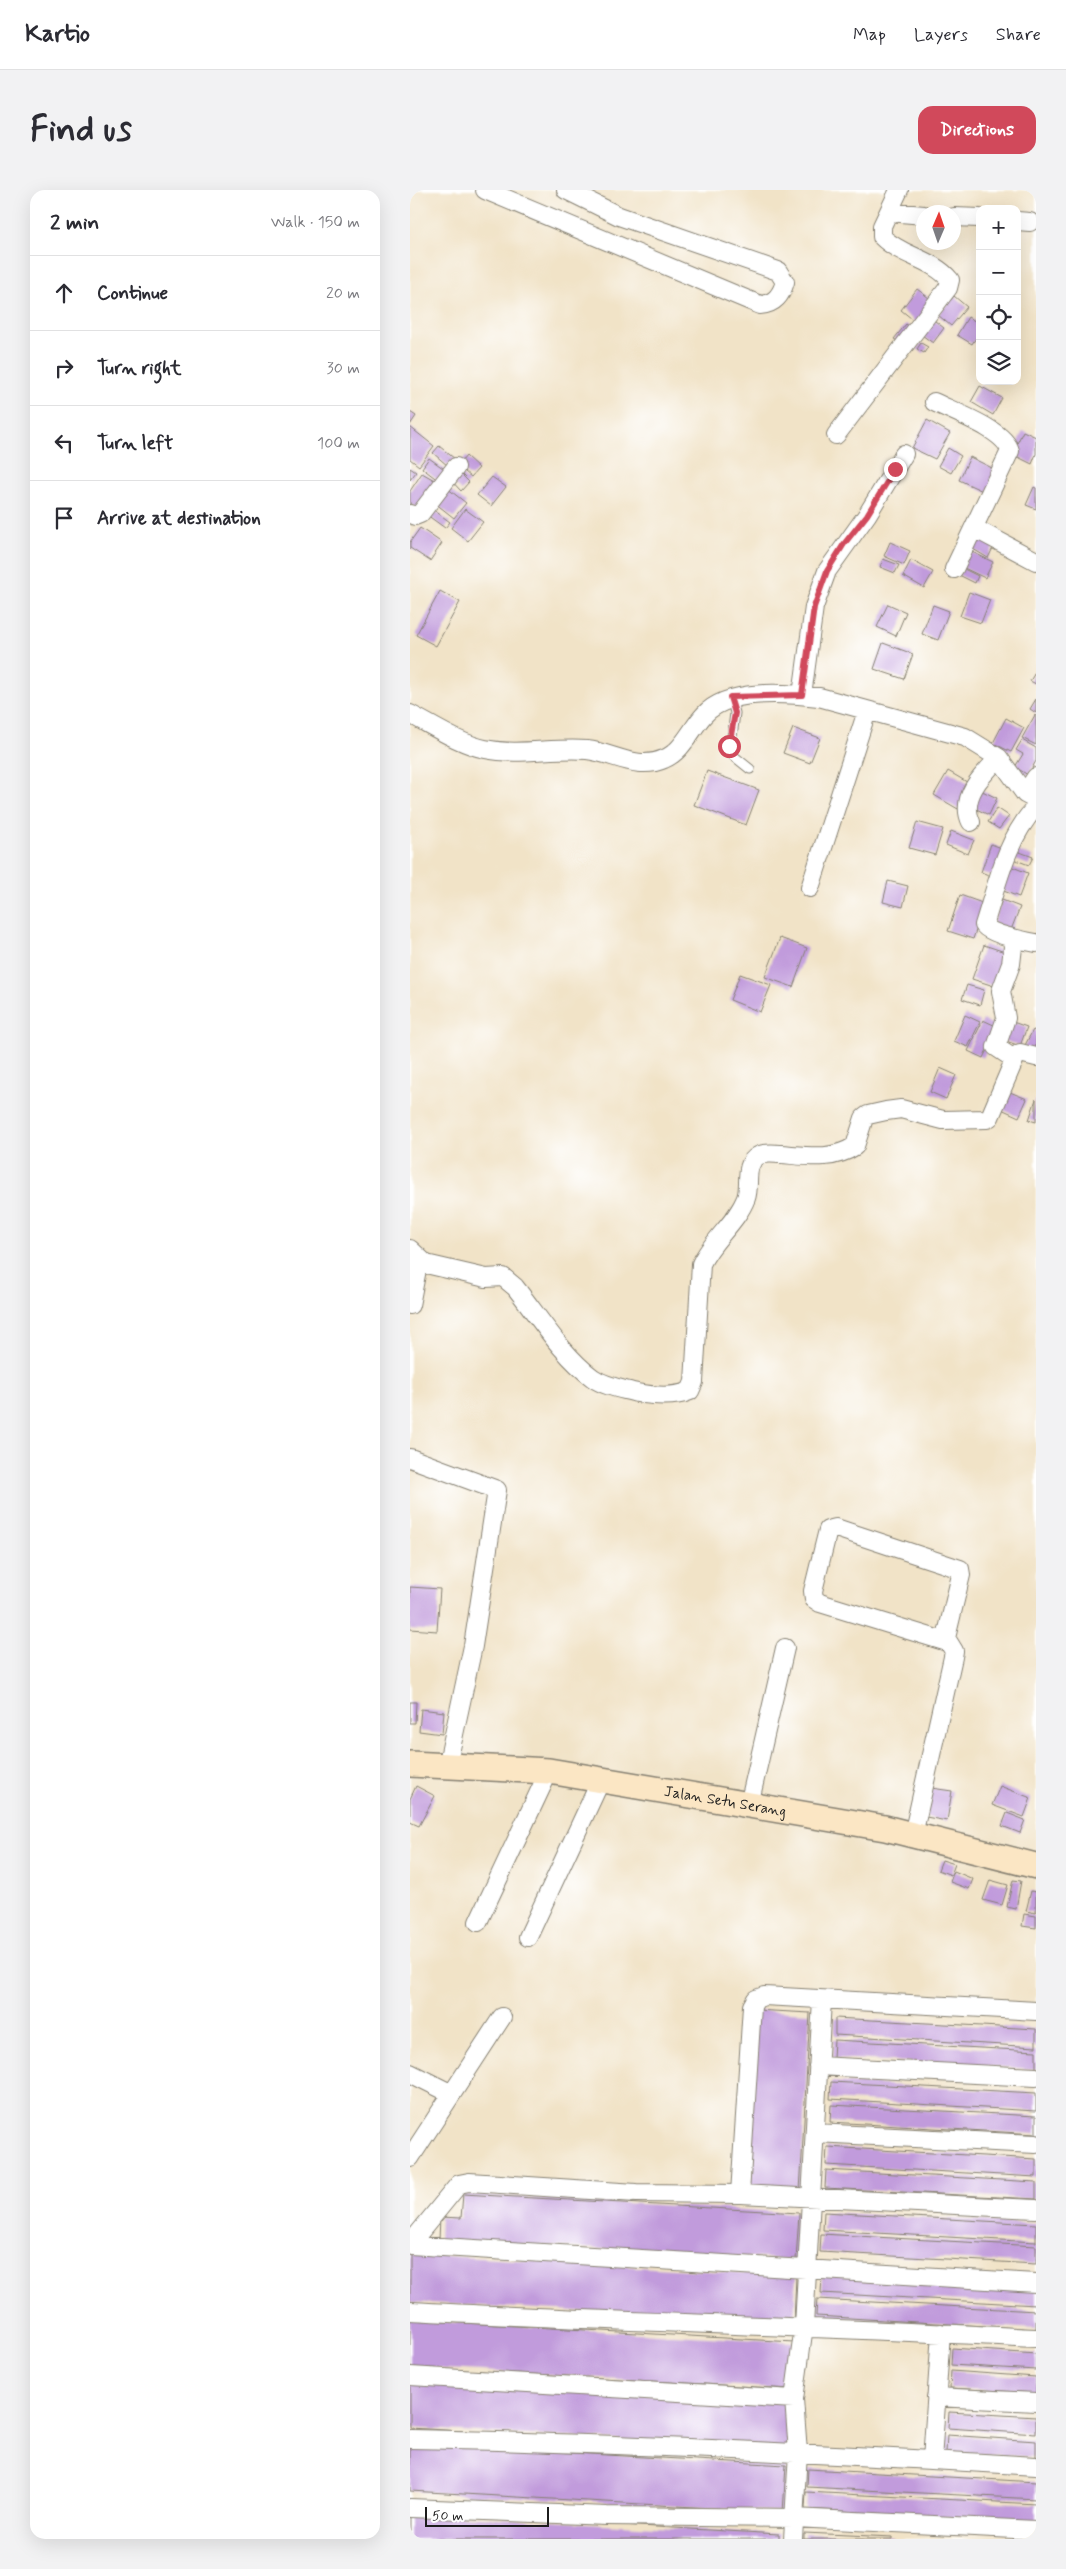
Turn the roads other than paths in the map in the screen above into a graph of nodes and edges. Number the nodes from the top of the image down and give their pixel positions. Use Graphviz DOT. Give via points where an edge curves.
graph roads {
  1 [pos="485,190"];
  2 [pos="566,190"];
  3 [pos="900,190"];
  4 [pos="889,212"];
  5 [pos="916,214"];
  6 [pos="961,217"];
  7 [pos="976,218"];
  8 [pos="934,402"];
  9 [pos="836,435"];
  10 [pos="904,454"];
  11 [pos="456,467"];
  12 [pos="410,514"];
  13 [pos="974,528"];
  14 [pos="1036,561"];
  15 [pos="954,568"];
  16 [pos="802,695"];
  17 [pos="730,697"];
  18 [pos="867,711"];
  19 [pos="410,714"];
  20 [pos="1000,758"];
  21 [pos="750,769"];
  22 [pos="1036,777"];
  23 [pos="1032,800"];
  24 [pos="971,822"];
  25 [pos="810,888"];
  26 [pos="1012,939"];
  27 [pos="1036,943"];
  28 [pos="1036,1057"];
  29 [pos="1014,1059"];
  30 [pos="414,1254"];
  31 [pos="410,1305"];
  32 [pos="410,1458"];
  33 [pos="947,1642"];
  34 [pos="785,1648"];
  35 [pos="411,1767"];
  36 [pos="447,1767"];
  37 [pos="549,1772"];
  38 [pos="602,1780"];
  39 [pos="749,1805"];
  40 [pos="913,1836"];
  41 [pos="1036,1866"];
  42 [pos="478,1922"];
  43 [pos="528,1937"];
  44 [pos="822,2000"];
  45 [pos="1036,2011"];
  46 [pos="502,2017"];
  47 [pos="818,2066"];
  48 [pos="410,2073"];
  49 [pos="1036,2077"];
  50 [pos="452,2094"];
  51 [pos="815,2133"];
  52 [pos="1036,2144"];
  53 [pos="410,2158"];
  54 [pos="740,2194"];
  55 [pos="811,2198"];
  56 [pos="1036,2210"];
  57 [pos="410,2245"];
  58 [pos="808,2269"];
  59 [pos="1036,2283"];
  60 [pos="410,2311"];
  61 [pos="804,2326"];
  62 [pos="941,2333"];
  63 [pos="1036,2338"];
  64 [pos="410,2376"];
  65 [pos="936,2397"];
  66 [pos="794,2399"];
  67 [pos="1036,2402"];
  68 [pos="410,2439"];
  69 [pos="798,2452"];
  70 [pos="932,2460"];
  71 [pos="1036,2466"];
  72 [pos="410,2508"];
  73 [pos="794,2518"];
  74 [pos="1036,2530"];
  75 [pos="793,2539"];
  1 -- 2 [label="street" via="760,305 772,302 781,293 785,282 778,271 619,216"];
  3 -- 4 [label="street"];
  4 -- 5 [label="street"];
  4 -- 9 [label="street" via="882,226 882,237 905,253 943,271 950,280 948,288"];
  6 -- 7 [label="street"];
  8 -- 13 [label="street" via="1008,442 1010,451"];
  10 -- 16 [label="street" via="867,515 827,571 814,607"];
  11 -- 12 [label="street" via="420,514"];
  13 -- 14 [label="street"];
  13 -- 15 [label="street"];
  16 -- 17 [label="street"];
  16 -- 18 [label="street" via="835,700"];
  17 -- 19 [label="street" via="704,714 675,752 651,764 631,763 588,750 510,752 484,749"];
  17 -- 21 [label="lane" via="735,713 730,752"];
  18 -- 20 [label="street" via="965,737"];
  18 -- 25 [label="street"];
  20 -- 23 [label="street"];
  20 -- 24 [label="street" via="985,772 971,795 967,806"];
  22 -- 23 [label="street"];
  23 -- 26 [label="street" via="1006,855 984,925 987,930"];
  26 -- 27 [label="street"];
  26 -- 29 [label="street" via="1011,964 1002,991 1006,1018 996,1047"];
  28 -- 29 [label="street" via="1020,1053"];
  29 -- 30 [label="street" via="987,1119 943,1120 901,1109 886,1111 864,1118 855,1146 839,1155 760,1154 754,1158 746,1197 701,1264 694,1382 690,1391 683,1394 645,1394 612,1387 594,1379 503,1277 486,1278 426,1264"];
  30 -- 31 [label="street"];
  32 -- 36 [label="street" via="497,1490 473,1646"];
  33 -- 33 [label="street" via="814,1599 813,1591 828,1530 836,1528 960,1569 946,1632"];
  33 -- 40 [label="street" via="954,1650 953,1657"];
  34 -- 39 [label="street"];
  35 -- 36 [label="street, Jalan Setu Serang"];
  36 -- 37 [label="street, Jalan Setu Serang"];
  37 -- 38 [label="street, Jalan Setu Serang"];
  37 -- 42 [label="street"];
  38 -- 39 [label="street, Jalan Setu Serang"];
  38 -- 43 [label="street"];
  39 -- 40 [label="street, Jalan Setu Serang" via="885,1828"];
  40 -- 41 [label="street, Jalan Setu Serang"];
  44 -- 45 [label="street"];
  44 -- 47 [label="street"];
  44 -- 54 [label="street" via="764,1996 756,1999 752,2006"];
  46 -- 50 [label="street"];
  47 -- 49 [label="street"];
  47 -- 51 [label="street"];
  48 -- 50 [label="street"];
  50 -- 53 [label="street"];
  51 -- 52 [label="street"];
  51 -- 55 [label="street"];
  54 -- 55 [label="street"];
  54 -- 57 [label="street" via="636,2193 469,2182 459,2184"];
  55 -- 56 [label="street"];
  55 -- 58 [label="street"];
  57 -- 58 [label="street"];
  58 -- 59 [label="street"];
  58 -- 61 [label="street"];
  60 -- 61 [label="street" via="628,2323"];
  61 -- 62 [label="street"];
  61 -- 66 [label="street"];
  62 -- 63 [label="street"];
  62 -- 65 [label="street"];
  64 -- 66 [label="street"];
  65 -- 67 [label="street"];
  65 -- 70 [label="street"];
  66 -- 69 [label="street"];
  68 -- 69 [label="street"];
  69 -- 70 [label="street"];
  69 -- 73 [label="street"];
  70 -- 71 [label="street"];
  72 -- 73 [label="street" via="607,2516"];
  73 -- 74 [label="street"];
  73 -- 75 [label="street"];
}
